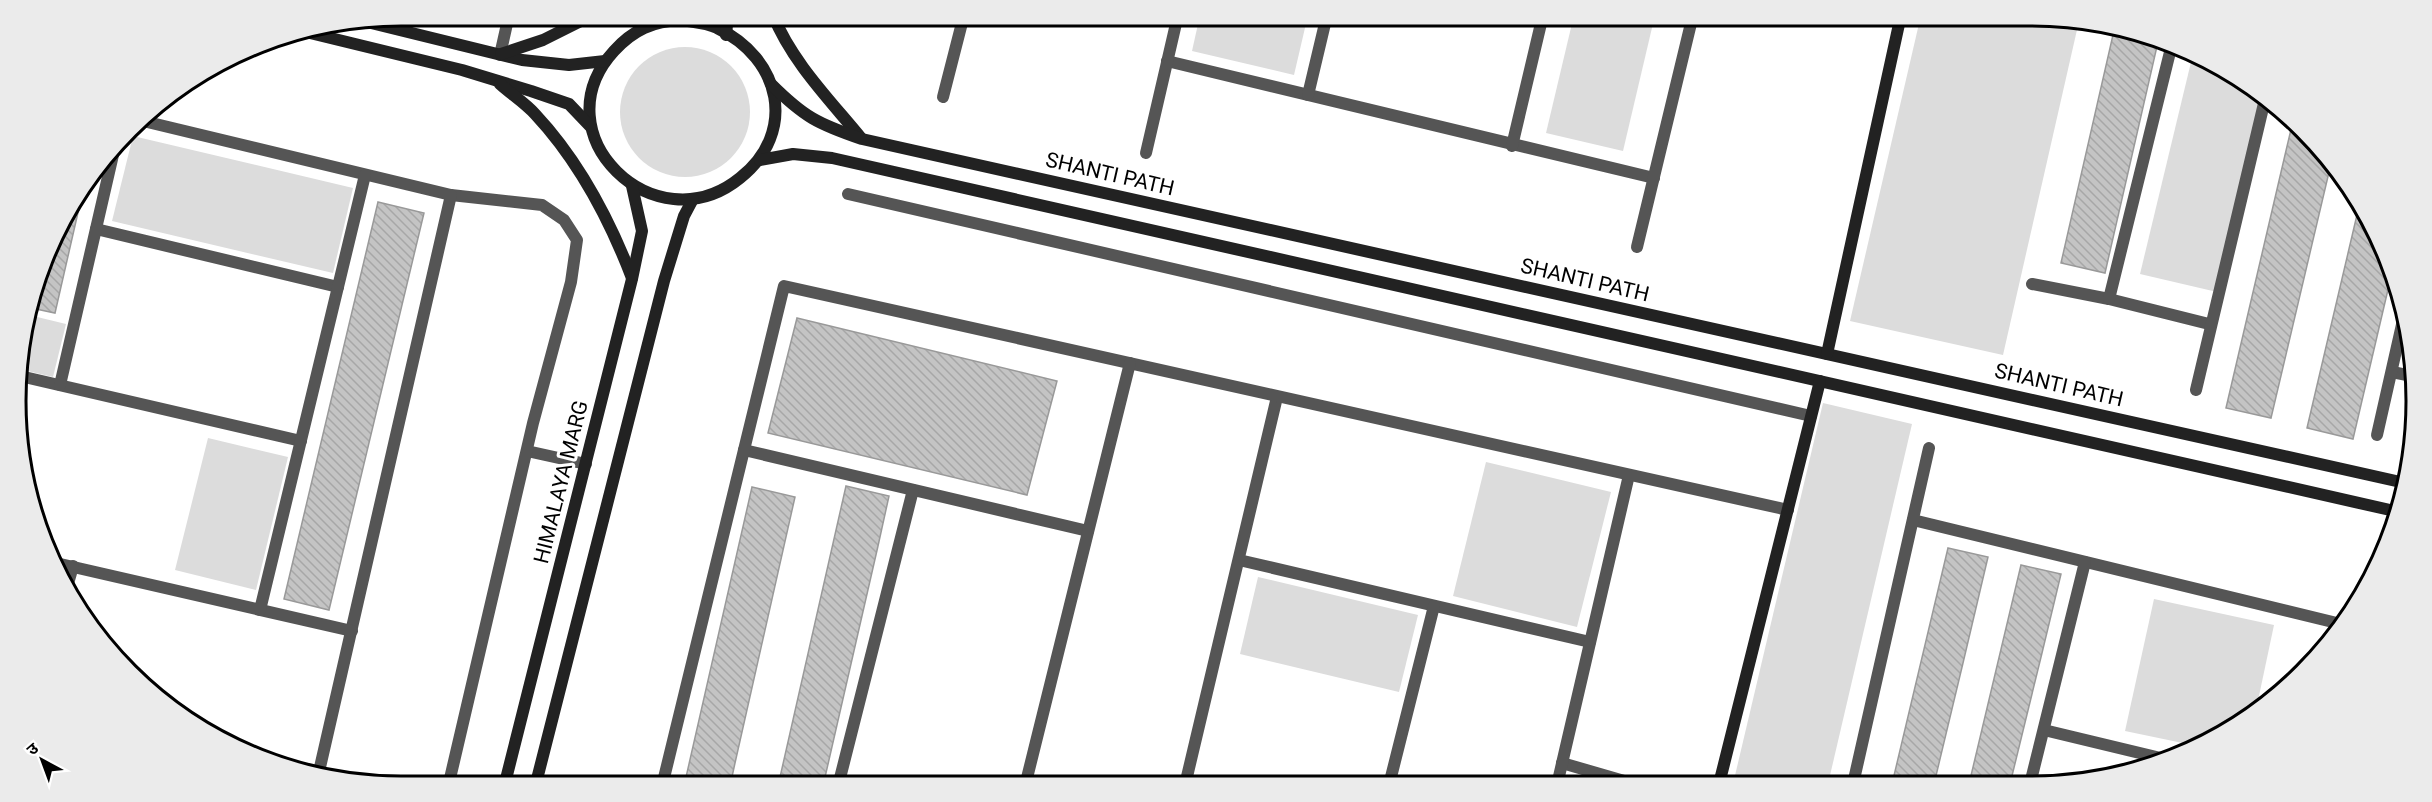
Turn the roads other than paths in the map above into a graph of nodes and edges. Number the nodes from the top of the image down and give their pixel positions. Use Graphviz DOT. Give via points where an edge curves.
graph roads {
  1 [pos="383,26"];
  2 [pos="507,26"];
  3 [pos="571,26"];
  4 [pos="646,26"];
  5 [pos="713,26"];
  6 [pos="727,26"];
  7 [pos="778,26"];
  8 [pos="961,26"];
  9 [pos="1175,26"];
  10 [pos="1324,26"];
  11 [pos="1540,26"];
  12 [pos="1690,26"];
  13 [pos="1899,26"];
  14 [pos="318,35"];
  15 [pos="726,35"];
  16 [pos="2170,52"];
  17 [pos="500,55"];
  18 [pos="605,61"];
  19 [pos="1167,62"];
  20 [pos="495,80"];
  21 [pos="771,84"];
  22 [pos="1308,95"];
  23 [pos="943,97"];
  24 [pos="2263,106"];
  25 [pos="149,122"];
  26 [pos="590,126"];
  27 [pos="862,139"];
  28 [pos="1512,146"];
  29 [pos="1146,153"];
  30 [pos="760,160"];
  31 [pos="111,162"];
  32 [pos="365,175"];
  33 [pos="1654,178"];
  34 [pos="632,186"];
  35 [pos="848,194"];
  36 [pos="452,195"];
  37 [pos="693,199"];
  38 [pos="96,229"];
  39 [pos="1637,246"];
  40 [pos="632,279"];
  41 [pos="2032,284"];
  42 [pos="338,287"];
  43 [pos="2109,298"];
  44 [pos="2209,324"];
  45 [pos="2400,334"];
  46 [pos="1827,354"];
  47 [pos="1130,363"];
  48 [pos="2392,372"];
  49 [pos="2406,375"];
  50 [pos="26,377"];
  51 [pos="1820,381"];
  52 [pos="60,385"];
  53 [pos="2196,390"];
  54 [pos="1277,397"];
  55 [pos="1811,416"];
  56 [pos="2377,435"];
  57 [pos="301,441"];
  58 [pos="1929,448"];
  59 [pos="744,450"];
  60 [pos="527,451"];
  61 [pos="585,464"];
  62 [pos="1629,475"];
  63 [pos="2397,481"];
  64 [pos="913,490"];
  65 [pos="1788,510"];
  66 [pos="2390,510"];
  67 [pos="1913,520"];
  68 [pos="1088,531"];
  69 [pos="1239,560"];
  70 [pos="2085,562"];
  71 [pos="63,564"];
  72 [pos="72,566"];
  73 [pos="70,578"];
  74 [pos="1434,606"];
  75 [pos="260,610"];
  76 [pos="2334,622"];
  77 [pos="352,631"];
  78 [pos="1590,642"];
  79 [pos="2044,730"];
  80 [pos="2154,756"];
  81 [pos="1562,763"];
  82 [pos="320,767"];
  83 [pos="451,776"];
  84 [pos="507,776"];
  85 [pos="538,776"];
  86 [pos="664,776"];
  87 [pos="841,776"];
  88 [pos="1027,776"];
  89 [pos="1187,776"];
  90 [pos="1391,776"];
  91 [pos="1559,776"];
  92 [pos="1607,776"];
  93 [pos="1721,776"];
  94 [pos="1855,776"];
  95 [pos="2032,776"];
  1 -- 17 [label="main road"];
  2 -- 17 [label="street"];
  3 -- 17 [label="main road"];
  4 -- 18 [label="main road"];
  5 -- 15 [label="main road"];
  6 -- 15 [label="main road"];
  7 -- 27 [label="main road" via="819,89"];
  8 -- 23 [label="street"];
  9 -- 19 [label="street"];
  10 -- 22 [label="street"];
  11 -- 28 [label="street"];
  12 -- 33 [label="street"];
  13 -- 46 [label="main road"];
  14 -- 20 [label="main road"];
  15 -- 21 [label="main road" via="757,60"];
  16 -- 43 [label="street"];
  17 -- 18 [label="main road" via="569,65"];
  18 -- 26 [label="main road" via="593,81"];
  19 -- 22 [label="street"];
  19 -- 29 [label="street"];
  20 -- 26 [label="main road" via="569,104"];
  20 -- 40 [label="main road" via="535,114 578,170 612,227"];
  21 -- 27 [label="main road, SHANTI PATH" via="819,125"];
  21 -- 30 [label="main road" via="777,107 775,124"];
  22 -- 28 [label="street"];
  24 -- 44 [label="street"];
  25 -- 32 [label="street"];
  26 -- 34 [label="main road" via="602,156"];
  27 -- 46 [label="main road, SHANTI PATH"];
  28 -- 33 [label="street"];
  30 -- 37 [label="main road" via="732,184 708,197"];
  30 -- 51 [label="main road" via="792,154 832,158"];
  31 -- 38 [label="street"];
  32 -- 36 [label="street"];
  32 -- 42 [label="street"];
  33 -- 39 [label="street"];
  34 -- 37 [label="main road" via="654,196"];
  34 -- 40 [label="main road, HIMALAYA MARG" via="642,231"];
  35 -- 55 [label="street"];
  36 -- 60 [label="street" via="542,205 564,220 577,240 571,282"];
  36 -- 77 [label="street"];
  37 -- 85 [label="main road" via="664,281"];
  38 -- 42 [label="street"];
  38 -- 52 [label="street"];
  40 -- 61 [label="main road, HIMALAYA MARG"];
  41 -- 43 [label="street"];
  42 -- 57 [label="street"];
  43 -- 44 [label="street"];
  44 -- 53 [label="street"];
  45 -- 48 [label="street"];
  46 -- 63 [label="main road, SHANTI PATH"];
  47 -- 54 [label="street"];
  47 -- 59 [label="street" via="784,286"];
  47 -- 68 [label="street"];
  48 -- 49 [label="street"];
  48 -- 56 [label="street"];
  50 -- 52 [label="street"];
  51 -- 55 [label="main road"];
  51 -- 66 [label="main road"];
  52 -- 57 [label="street"];
  54 -- 62 [label="street"];
  54 -- 69 [label="street"];
  55 -- 65 [label="main road"];
  57 -- 75 [label="street"];
  58 -- 67 [label="street"];
  59 -- 64 [label="street"];
  59 -- 86 [label="street"];
  60 -- 61 [label="street"];
  60 -- 83 [label="street"];
  61 -- 84 [label="main road, HIMALAYA MARG"];
  62 -- 65 [label="street"];
  62 -- 78 [label="street"];
  64 -- 68 [label="street"];
  64 -- 87 [label="street"];
  65 -- 93 [label="main road"];
  67 -- 70 [label="street"];
  67 -- 94 [label="street"];
  68 -- 88 [label="street"];
  69 -- 74 [label="street"];
  69 -- 89 [label="street"];
  70 -- 76 [label="street"];
  70 -- 79 [label="street"];
  71 -- 72 [label="street"];
  72 -- 73 [label="street"];
  72 -- 75 [label="street"];
  74 -- 78 [label="street"];
  74 -- 90 [label="street"];
  75 -- 77 [label="street"];
  77 -- 82 [label="street"];
  78 -- 81 [label="street"];
  79 -- 80 [label="street"];
  79 -- 95 [label="street"];
  81 -- 91 [label="street"];
  81 -- 92 [label="street"];
}
